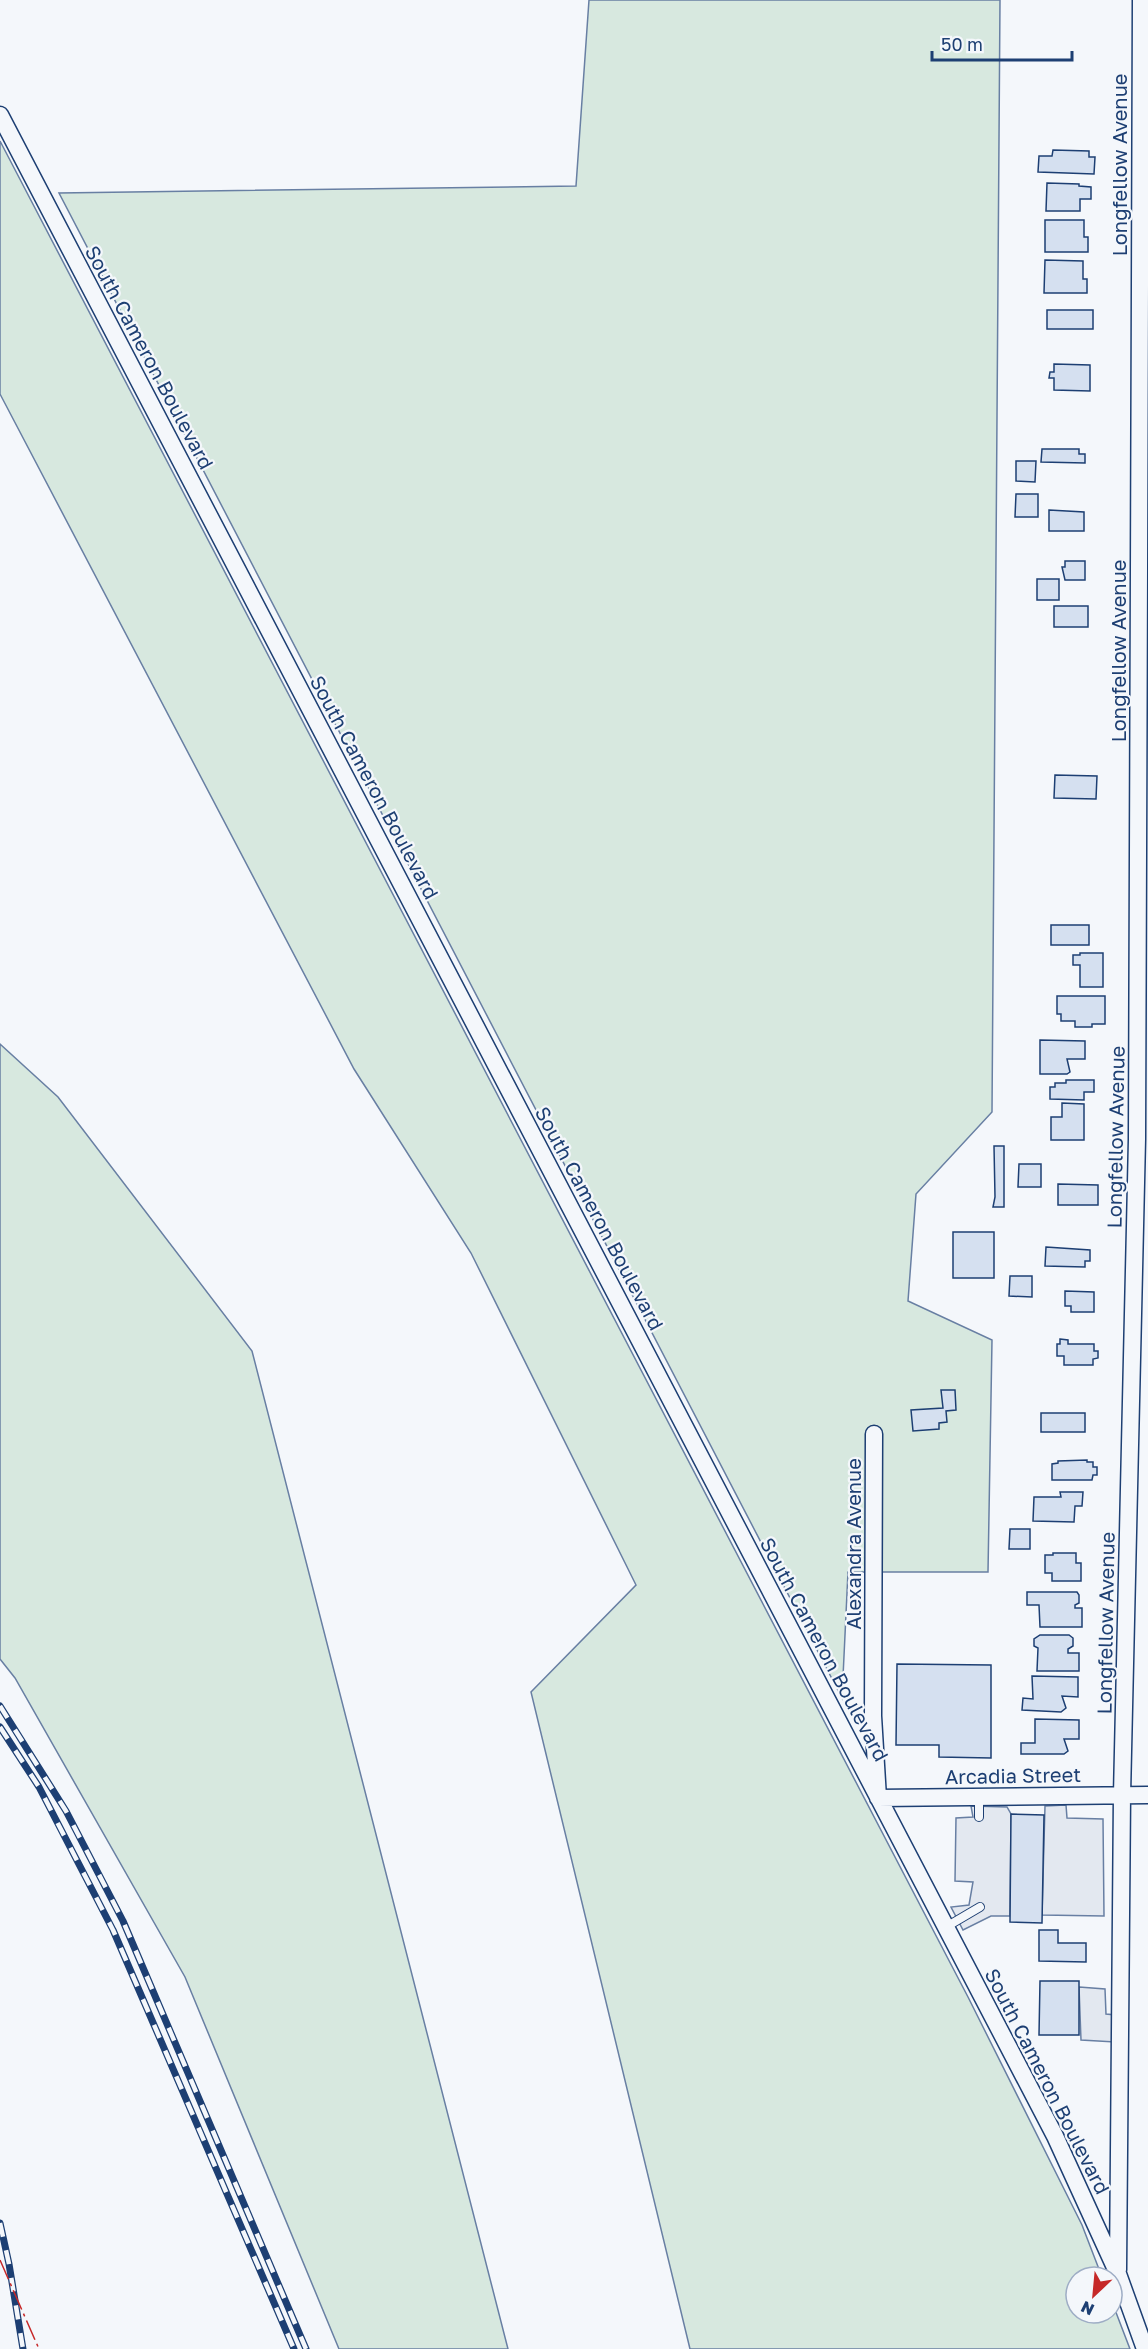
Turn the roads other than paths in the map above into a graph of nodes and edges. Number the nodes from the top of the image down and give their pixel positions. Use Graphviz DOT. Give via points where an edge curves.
graph roads {
  1 [pos="1141,0"];
  2 [pos="0,115"];
  3 [pos="874,1434"];
  4 [pos="1122,1795"];
  5 [pos="1148,1795"];
  6 [pos="979,1797"];
  7 [pos="878,1798"];
  8 [pos="979,1817"];
  9 [pos="980,1907"];
  10 [pos="946,1927"];
  11 [pos="1114,2265"];
  12 [pos="1118,2265"];
  13 [pos="1124,2291"];
  14 [pos="1145,2349"];
  1 -- 4 [label="street, Longfellow Avenue" via="1137,1139"];
  2 -- 7 [label="street, South Cameron Boulevard"];
  3 -- 7 [label="street, Alexandra Avenue" via="873,1716"];
  4 -- 5 [label="street, Arcadia Street"];
  4 -- 6 [label="street, Arcadia Street"];
  4 -- 12 [label="street, Longfellow Avenue"];
  6 -- 7 [label="street, Arcadia Street"];
  6 -- 8 [label="lane"];
  7 -- 10 [label="street, South Cameron Boulevard"];
  9 -- 10 [label="lane"];
  10 -- 11 [label="street, South Cameron Boulevard" via="1055,2136"];
  13 -- 14 [label="street, South Cameron Boulevard"];
}
